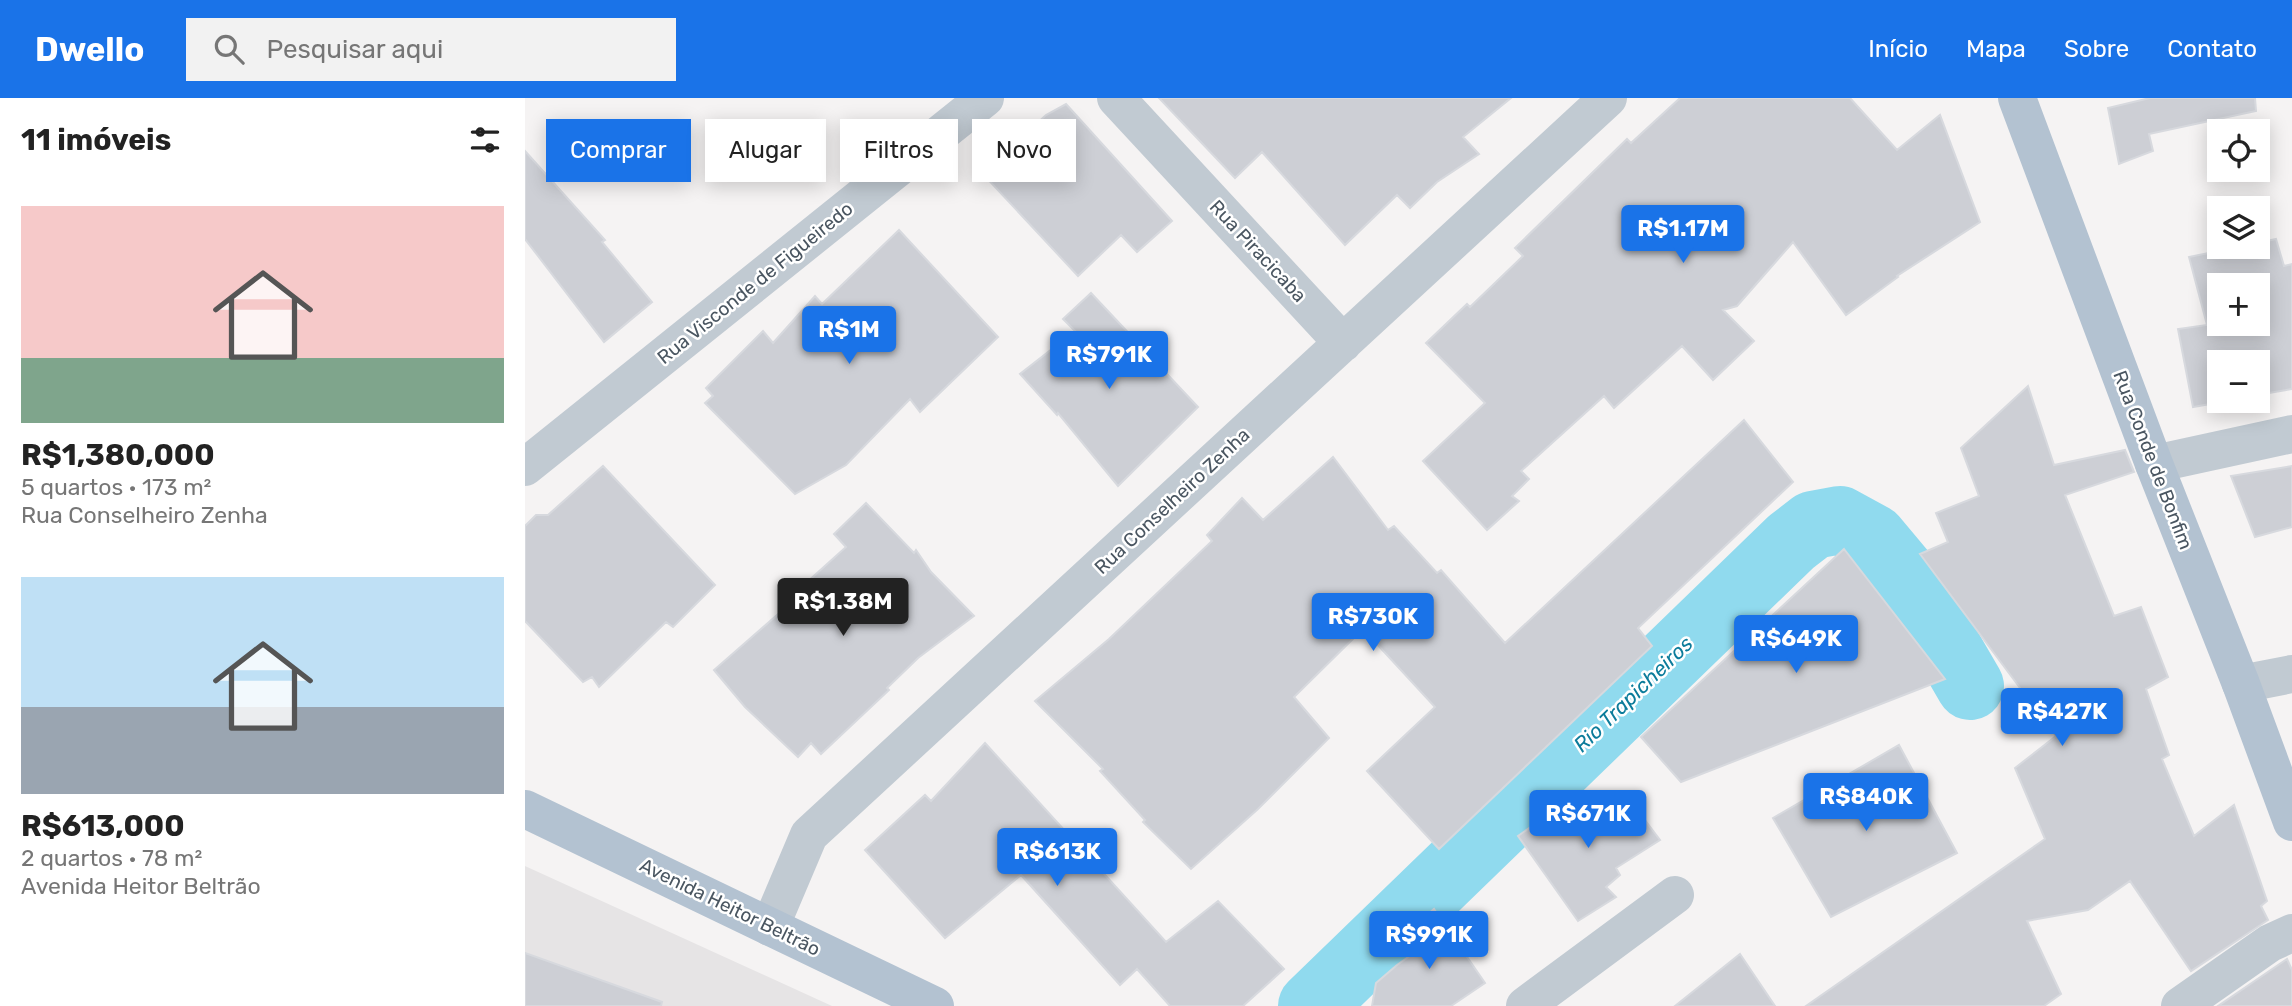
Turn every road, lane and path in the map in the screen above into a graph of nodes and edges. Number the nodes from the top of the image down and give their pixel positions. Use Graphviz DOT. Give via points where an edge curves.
graph roads {
  1 [pos="985,98"];
  2 [pos="1116,98"];
  3 [pos="1608,98"];
  4 [pos="2017,98"];
  5 [pos="1343,343"];
  6 [pos="2292,434"];
  7 [pos="2154,464"];
  8 [pos="525,467"];
  9 [pos="2292,674"];
  10 [pos="2241,684"];
  11 [pos="525,809"];
  12 [pos="2292,822"];
  13 [pos="1675,895"];
  14 [pos="771,927"];
  15 [pos="2292,933"];
  16 [pos="935,1006"];
  17 [pos="1525,1006"];
  18 [pos="2180,1006"];
  1 -- 8 [label="street, Rua Visconde de Figueiredo"];
  2 -- 5 [label="street, Rua Piracicaba"];
  3 -- 5 [label="street, Rua Conselheiro Zenha"];
  4 -- 7 [label="main road, Rua Conde de Bonfim"];
  5 -- 14 [label="street, Rua Conselheiro Zenha" via="809,835"];
  6 -- 7 [label="street"];
  7 -- 10 [label="main road, Rua Conde de Bonfim"];
  9 -- 10 [label="street"];
  10 -- 12 [label="main road, Rua Conde de Bonfim"];
  11 -- 14 [label="main road, Avenida Heitor Beltrão"];
  13 -- 17 [label="street"];
  14 -- 16 [label="main road, Avenida Heitor Beltrão"];
  15 -- 18 [label="street" via="2270,943"];
}
